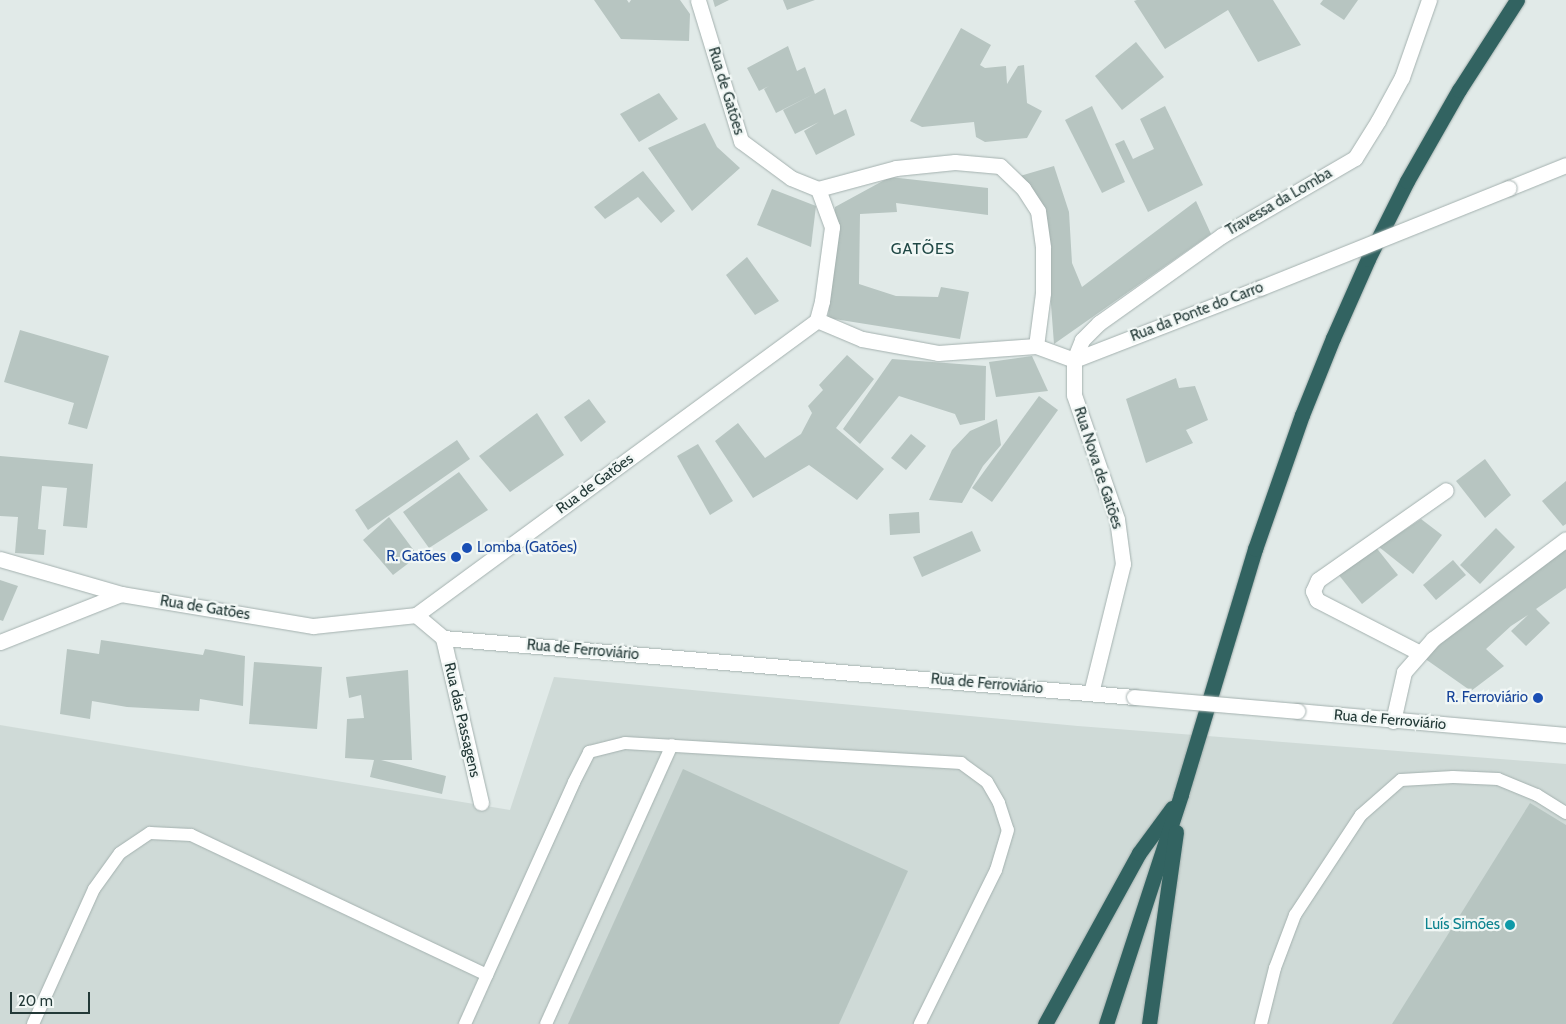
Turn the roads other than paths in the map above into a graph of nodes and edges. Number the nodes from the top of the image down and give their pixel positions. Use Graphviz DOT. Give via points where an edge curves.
graph roads {
  1 [pos="698,0"];
  2 [pos="1429,0"];
  3 [pos="1517,0"];
  4 [pos="1566,165"];
  5 [pos="818,188"];
  6 [pos="817,320"];
  7 [pos="1036,346"];
  8 [pos="1074,360"];
  9 [pos="1446,490"];
  10 [pos="1566,539"];
  11 [pos="0,559"];
  12 [pos="121,594"];
  13 [pos="416,615"];
  14 [pos="443,638"];
  15 [pos="0,642"];
  16 [pos="1420,653"];
  17 [pos="1090,693"];
  18 [pos="1392,720"];
  19 [pos="1566,735"];
  20 [pos="672,745"];
  21 [pos="1181,794"];
  22 [pos="481,803"];
  23 [pos="1566,813"];
  24 [pos="487,975"];
  25 [pos="33,1024"];
  26 [pos="464,1024"];
  27 [pos="546,1024"];
  28 [pos="920,1024"];
  29 [pos="1045,1024"];
  30 [pos="1106,1024"];
  31 [pos="1149,1024"];
  32 [pos="1261,1024"];
  1 -- 5 [label="street, Rua de Gatões" via="741,141 791,178"];
  2 -- 8 [label="street, Travessa da Lomba" via="1402,77 1355,158 1221,236 1107,317 1082,340"];
  3 -- 21 [label="highway" via="1459,90 1407,181 1333,338 1255,549"];
  4 -- 8 [label="street, Rua da Ponte do Carro, bridge"];
  5 -- 6 [label="street" via="832,227"];
  5 -- 7 [label="street" via="896,168 956,162 1000,166 1023,188 1038,211 1043,248 1043,293"];
  6 -- 7 [label="street" via="862,339 938,354"];
  6 -- 13 [label="street, Rua de Gatões"];
  7 -- 8 [label="street"];
  8 -- 17 [label="street, Rua Nova de Gatões" via="1074,394 1117,519 1123,564"];
  9 -- 16 [label="street" via="1318,580 1313,592 1317,600"];
  10 -- 16 [label="street" via="1433,639"];
  11 -- 12 [label="street, Rua de Gatões"];
  12 -- 13 [label="street, Rua de Gatões" via="313,626"];
  12 -- 15 [label="street"];
  13 -- 14 [label="street"];
  14 -- 17 [label="street, Rua de Ferroviário"];
  14 -- 22 [label="street, Rua das Passagens"];
  16 -- 18 [label="street" via="1404,672"];
  17 -- 18 [label="street, Rua de Ferroviário, bridge"];
  18 -- 19 [label="street, Rua de Ferroviário"];
  20 -- 24 [label="lane" via="625,743 589,752"];
  20 -- 27 [label="lane"];
  20 -- 28 [label="lane" via="961,763 987,782 999,803 1008,830 996,870"];
  21 -- 29 [label="highway" via="1139,854"];
  21 -- 30 [label="highway"];
  21 -- 31 [label="highway"];
  23 -- 32 [label="lane" via="1537,795 1498,779 1400,780 1361,815 1294,914 1275,968"];
  24 -- 25 [label="lane" via="191,835 150,833 120,853 94,888"];
  24 -- 26 [label="lane"];
}
